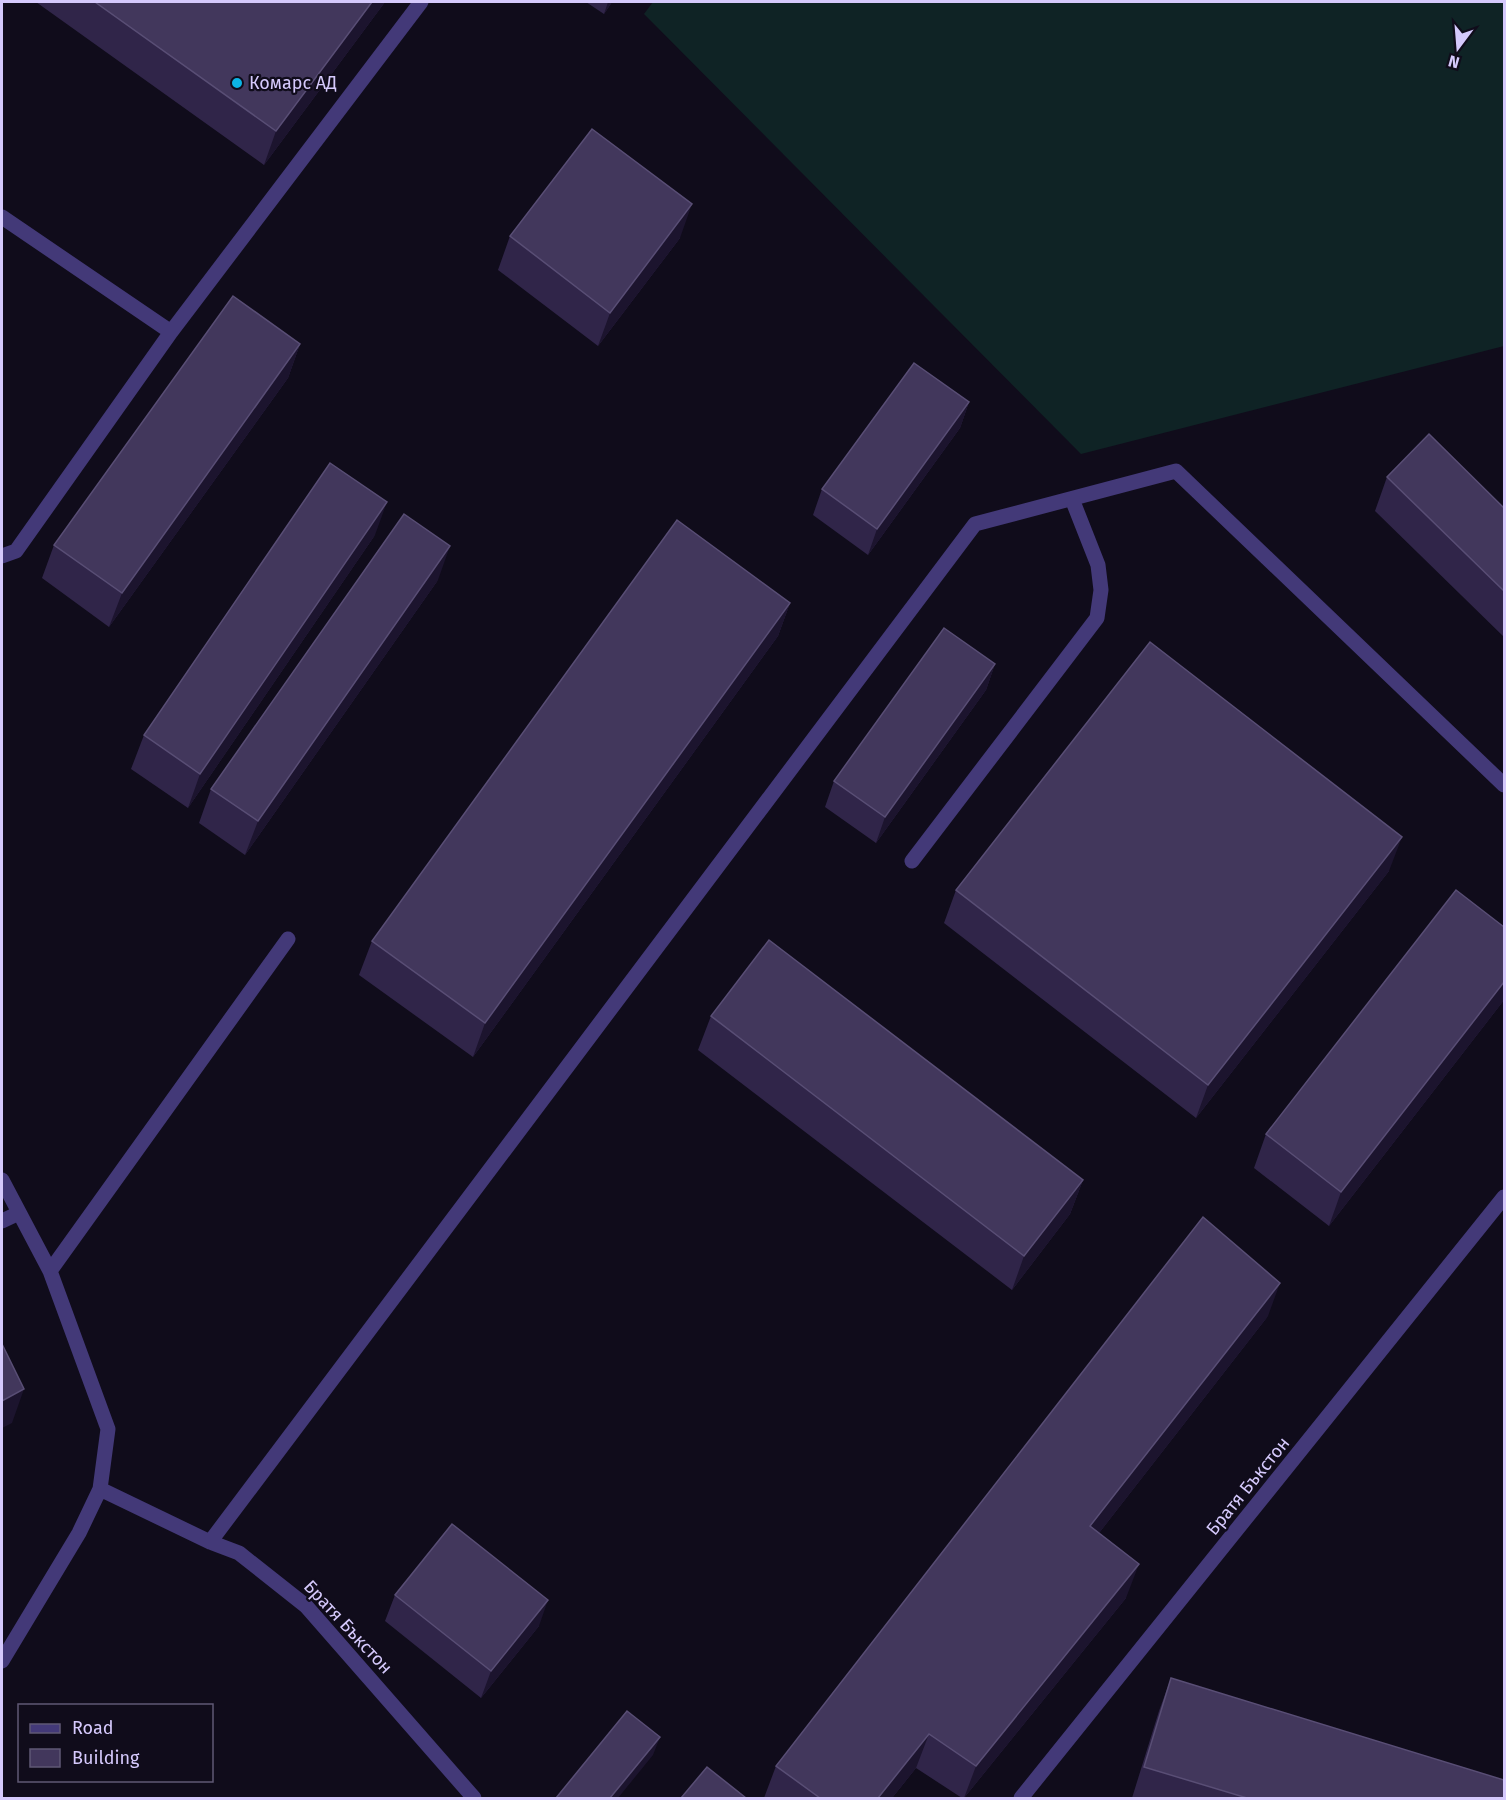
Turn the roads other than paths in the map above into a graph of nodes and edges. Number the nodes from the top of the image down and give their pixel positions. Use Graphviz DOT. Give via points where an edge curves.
graph roads {
  1 [pos="421,2"];
  2 [pos="2,217"];
  3 [pos="171,332"];
  4 [pos="1072,499"];
  5 [pos="2,556"];
  6 [pos="1504,785"];
  7 [pos="912,861"];
  8 [pos="288,939"];
  9 [pos="2,1180"];
  10 [pos="1504,1197"];
  11 [pos="19,1212"];
  12 [pos="2,1221"];
  13 [pos="50,1271"];
  14 [pos="100,1489"];
  15 [pos="210,1542"];
  16 [pos="2,1662"];
  17 [pos="474,1798"];
  18 [pos="1021,1798"];
  1 -- 3 [label="street"];
  2 -- 3 [label="street"];
  3 -- 5 [label="street" via="16,551"];
  4 -- 6 [label="street" via="1176,471"];
  4 -- 7 [label="street" via="1098,565 1101,591 1097,618"];
  4 -- 15 [label="street" via="975,524"];
  8 -- 13 [label="street"];
  9 -- 11 [label="street"];
  10 -- 18 [label="street, Братя Бъкстон"];
  11 -- 12 [label="street"];
  11 -- 13 [label="street"];
  13 -- 14 [label="street" via="108,1429"];
  14 -- 15 [label="street, Братя Бъкстон"];
  14 -- 16 [label="street" via="79,1533"];
  15 -- 17 [label="street, Братя Бъкстон" via="239,1553 306,1606"];
}
